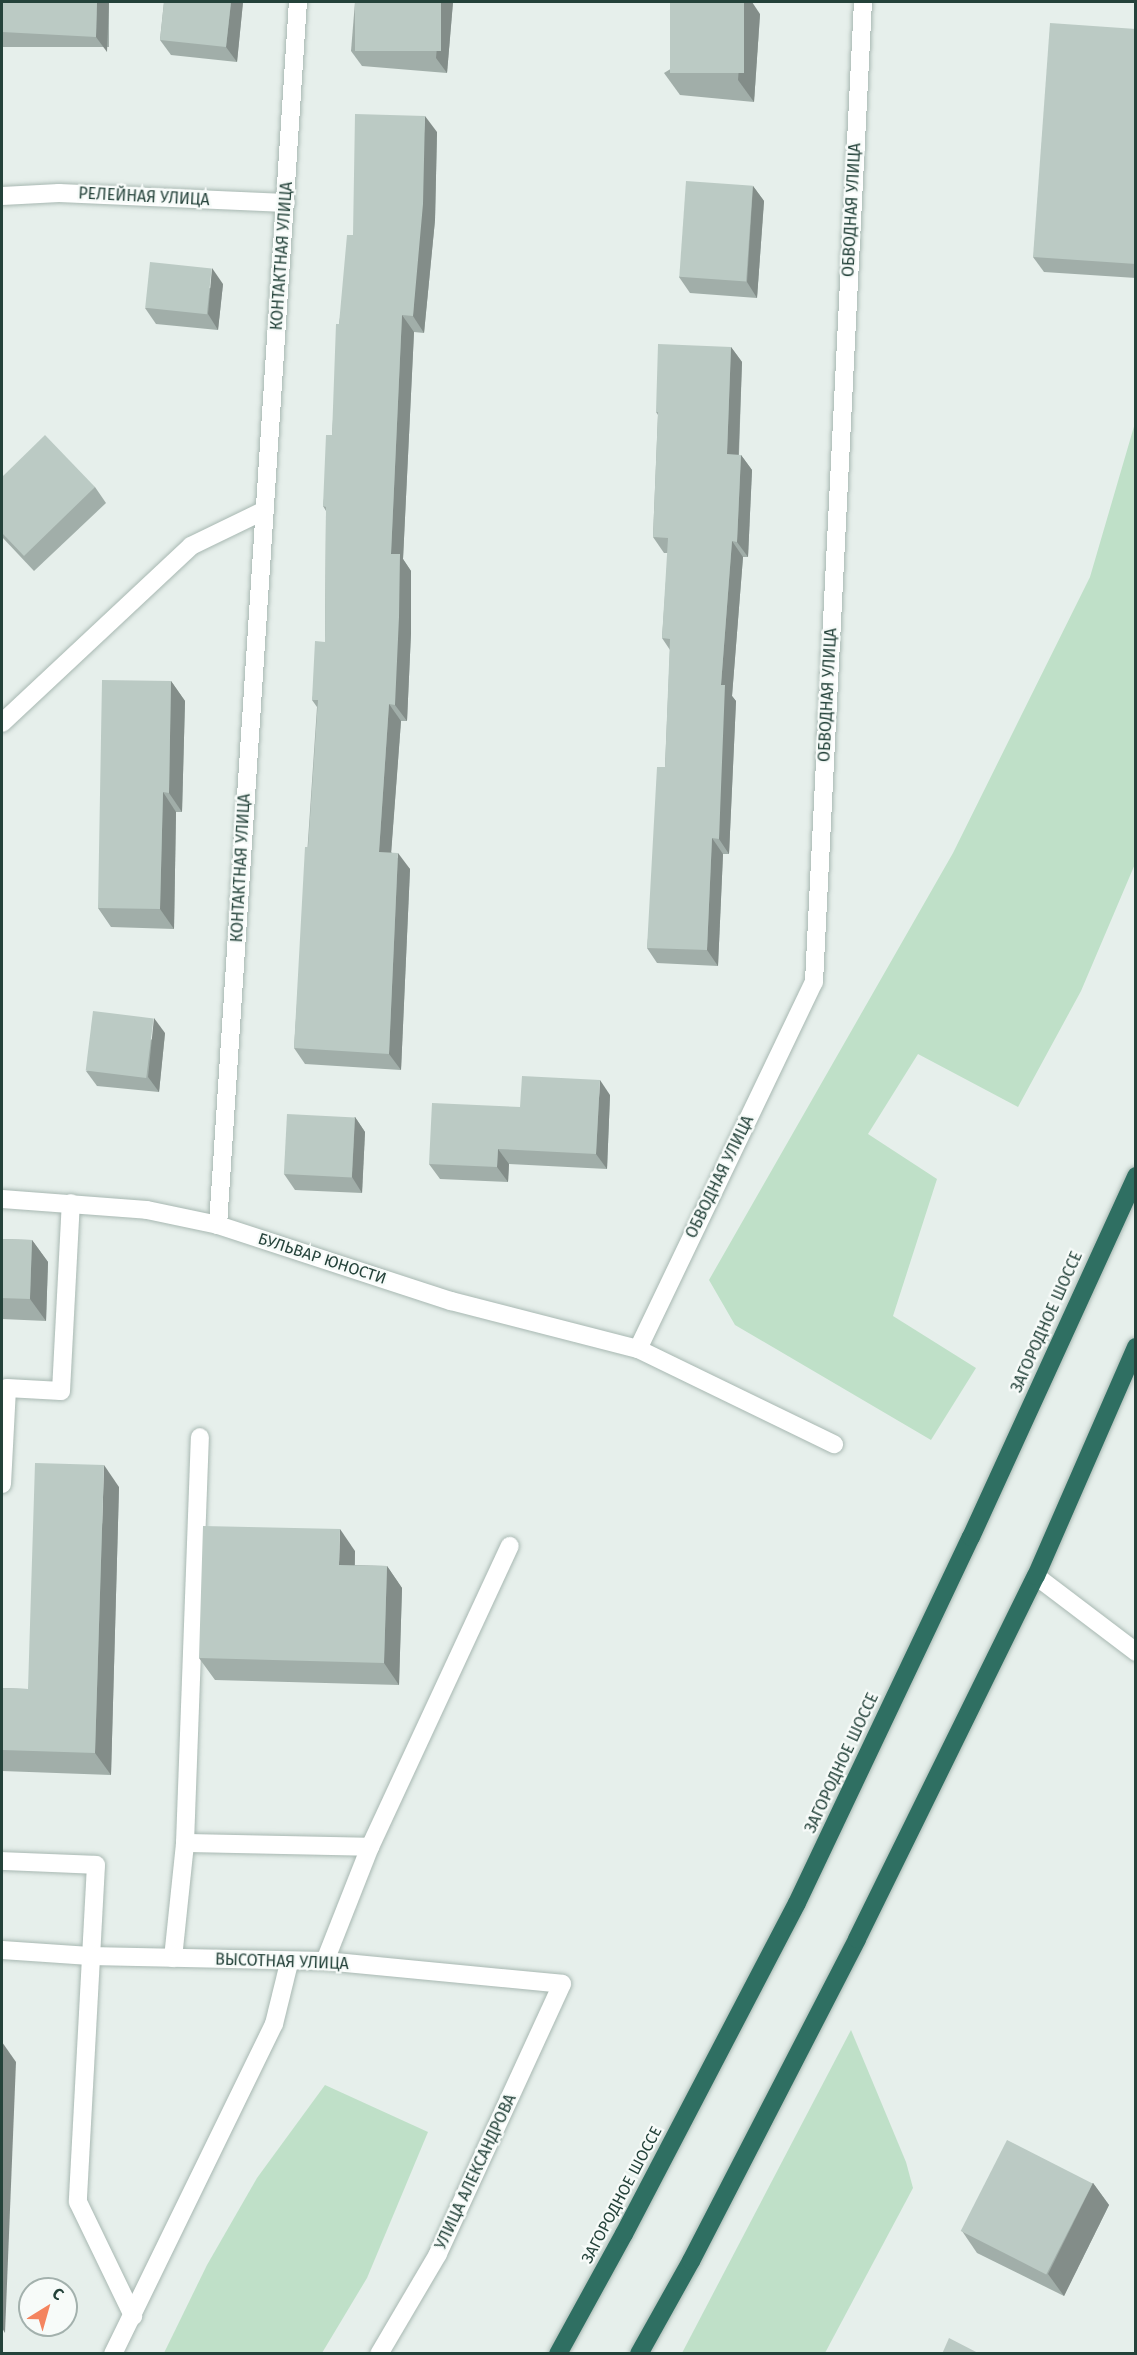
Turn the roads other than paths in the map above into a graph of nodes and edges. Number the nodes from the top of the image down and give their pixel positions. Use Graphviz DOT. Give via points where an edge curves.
graph roads {
  1 [pos="298,2"];
  2 [pos="862,2"];
  3 [pos="2,196"];
  4 [pos="286,203"];
  5 [pos="263,511"];
  6 [pos="2,723"];
  7 [pos="1136,1176"];
  8 [pos="2,1198"];
  9 [pos="71,1203"];
  10 [pos="218,1225"];
  11 [pos="1136,1347"];
  12 [pos="638,1349"];
  13 [pos="200,1437"];
  14 [pos="834,1444"];
  15 [pos="2,1484"];
  16 [pos="510,1545"];
  17 [pos="1035,1576"];
  18 [pos="1136,1652"];
  19 [pos="185,1843"];
  20 [pos="370,1847"];
  21 [pos="2,1861"];
  22 [pos="2,1950"];
  23 [pos="90,1956"];
  24 [pos="173,1958"];
  25 [pos="325,1961"];
  26 [pos="289,1963"];
  27 [pos="562,1984"];
  28 [pos="133,2316"];
  29 [pos="113,2354"];
  30 [pos="379,2354"];
  31 [pos="558,2354"];
  32 [pos="639,2354"];
  1 -- 4 [label="street, КОНТАКТНАЯ УЛИЦА"];
  2 -- 12 [label="street, ОБВОДНАЯ УЛИЦА" via="814,982"];
  3 -- 4 [label="street, РЕЛЕЙНАЯ УЛИЦА" via="59,193"];
  4 -- 5 [label="street, КОНТАКТНАЯ УЛИЦА"];
  5 -- 6 [label="street" via="191,546"];
  5 -- 10 [label="street, КОНТАКТНАЯ УЛИЦА"];
  7 -- 31 [label="highway, ЗАГОРОДНОЕ ШОССЕ" via="971,1537 797,1903"];
  8 -- 9 [label="street, БУЛЬВАР ЮНОСТИ"];
  9 -- 10 [label="street, БУЛЬВАР ЮНОСТИ" via="147,1210"];
  9 -- 15 [label="street" via="61,1391 7,1388"];
  10 -- 12 [label="street, БУЛЬВАР ЮНОСТИ" via="450,1301"];
  11 -- 17 [label="highway"];
  12 -- 14 [label="street, БУЛЬВАР ЮНОСТИ"];
  13 -- 19 [label="street"];
  16 -- 20 [label="street"];
  17 -- 18 [label="street"];
  17 -- 32 [label="highway" via="852,1949"];
  19 -- 20 [label="street"];
  19 -- 24 [label="street"];
  20 -- 25 [label="street"];
  21 -- 23 [label="street" via="96,1865"];
  22 -- 23 [label="street, ВЫСОТНАЯ УЛИЦА"];
  23 -- 24 [label="street, ВЫСОТНАЯ УЛИЦА"];
  23 -- 28 [label="street" via="78,2202"];
  24 -- 26 [label="street, ВЫСОТНАЯ УЛИЦА"];
  25 -- 26 [label="street, ВЫСОТНАЯ УЛИЦА"];
  25 -- 27 [label="street, ВЫСОТНАЯ УЛИЦА"];
  26 -- 28 [label="street" via="274,2024"];
  27 -- 30 [label="street, УЛИЦА АЛЕКСАНДРОВА" via="438,2254"];
  28 -- 29 [label="street"];
}
